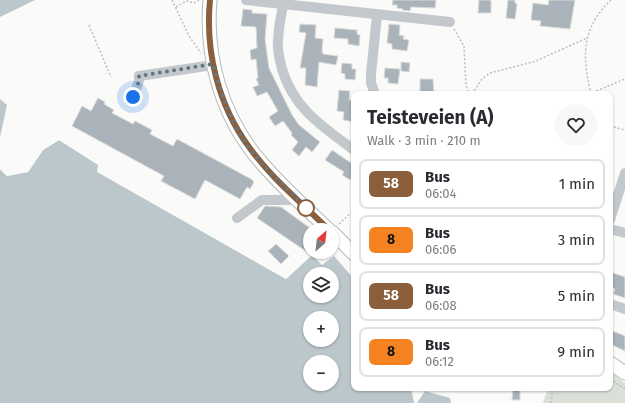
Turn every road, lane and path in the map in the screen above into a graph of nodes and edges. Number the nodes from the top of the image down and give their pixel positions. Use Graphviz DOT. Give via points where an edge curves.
graph roads {
  1 [pos="172,0"];
  2 [pos="199,0"];
  3 [pos="210,0"];
  4 [pos="246,0"];
  5 [pos="611,0"];
  6 [pos="283,5"];
  7 [pos="176,7"];
  8 [pos="377,15"];
  9 [pos="450,22"];
  10 [pos="90,25"];
  11 [pos="586,38"];
  12 [pos="209,60"];
  13 [pos="111,77"];
  14 [pos="625,79"];
  15 [pos="374,91"];
  16 [pos="469,91"];
  17 [pos="473,91"];
  18 [pos="590,91"];
  19 [pos="597,91"];
  20 [pos="133,97"];
  21 [pos="613,127"];
  22 [pos="625,130"];
  23 [pos="351,148"];
  24 [pos="625,173"];
  25 [pos="295,197"];
  26 [pos="613,211"];
  27 [pos="351,213"];
  28 [pos="237,218"];
  29 [pos="328,223"];
  30 [pos="339,226"];
  31 [pos="613,229"];
  32 [pos="339,233"];
  33 [pos="625,233"];
  34 [pos="351,250"];
  35 [pos="613,305"];
  36 [pos="625,309"];
  37 [pos="613,365"];
  38 [pos="625,373"];
  39 [pos="613,380"];
  40 [pos="625,389"];
  41 [pos="554,391"];
  42 [pos="551,403"];
  1 -- 7 [label="path"];
  2 -- 7 [label="path" via="194,3 186,1"];
  3 -- 12 [label="main road"];
  4 -- 6 [label="street"];
  5 -- 11 [label="path" via="600,12"];
  6 -- 8 [label="street"];
  6 -- 23 [label="street" via="278,42 279,57 292,94 313,120"];
  7 -- 12 [label="path" via="192,42"];
  8 -- 9 [label="street"];
  8 -- 15 [label="street" via="370,74"];
  9 -- 16 [label="path" via="464,46 466,85"];
  10 -- 13 [label="path"];
  11 -- 17 [label="path" via="536,61 490,73"];
  11 -- 18 [label="path" via="584,57"];
  12 -- 20 [label="street" via="139,76"];
  12 -- 25 [label="main road" via="237,129 260,162"];
  14 -- 19 [label="path"];
  21 -- 22 [label="path"];
  24 -- 26 [label="street"];
  25 -- 28 [label="street" via="290,200 262,200"];
  25 -- 29 [label="main road"];
  27 -- 30 [label="path"];
  31 -- 33 [label="street"];
  32 -- 34 [label="main road"];
  35 -- 36 [label="street"];
  37 -- 38 [label="main road"];
  39 -- 40 [label="path"];
  41 -- 42 [label="path"];
}
